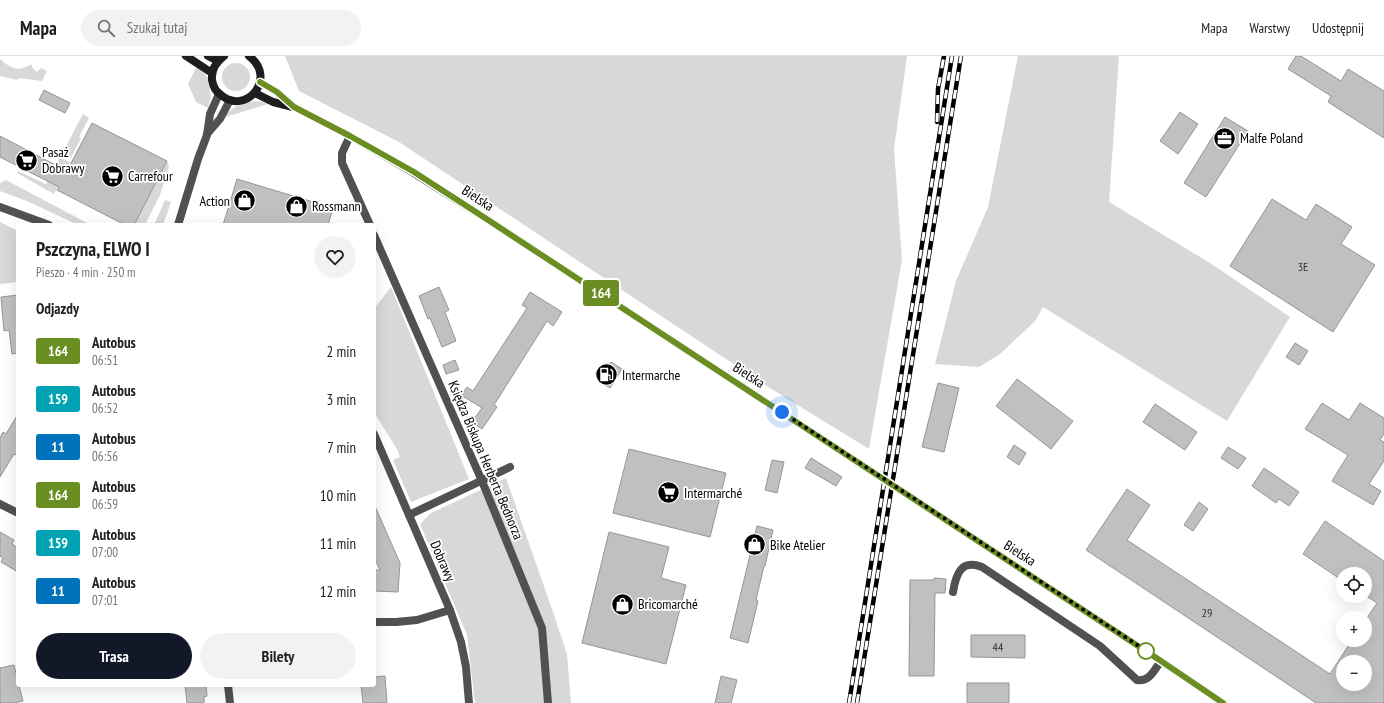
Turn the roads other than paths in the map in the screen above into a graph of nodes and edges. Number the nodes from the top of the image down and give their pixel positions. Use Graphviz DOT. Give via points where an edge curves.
graph roads {
  1 [pos="186,56"];
  2 [pos="208,56"];
  3 [pos="249,56"];
  4 [pos="221,58"];
  5 [pos="212,73"];
  6 [pos="260,82"];
  7 [pos="255,93"];
  8 [pos="219,94"];
  9 [pos="230,100"];
  10 [pos="294,107"];
  11 [pos="207,135"];
  12 [pos="350,136"];
  13 [pos="0,206"];
  14 [pos="44,223"];
  15 [pos="179,223"];
  16 [pos="369,223"];
  17 [pos="376,240"];
  18 [pos="376,439"];
  19 [pos="510,467"];
  20 [pos="482,481"];
  21 [pos="0,504"];
  22 [pos="16,512"];
  23 [pos="409,515"];
  24 [pos="952,592"];
  25 [pos="450,610"];
  26 [pos="376,622"];
  27 [pos="1161,661"];
  28 [pos="228,687"];
  29 [pos="230,703"];
  30 [pos="469,703"];
  31 [pos="548,703"];
  32 [pos="1223,703"];
  1 -- 5 [label="main road"];
  2 -- 4 [label="main road"];
  3 -- 6 [label="main road" via="258,66"];
  4 -- 5 [label="main road"];
  5 -- 8 [label="main road" via="212,81"];
  6 -- 7 [label="main road"];
  6 -- 10 [label="main road, Bielska" via="277,92"];
  7 -- 9 [label="main road" via="244,100"];
  7 -- 10 [label="main road, Bielska" via="272,102"];
  8 -- 9 [label="main road"];
  8 -- 11 [label="street" via="210,114"];
  9 -- 11 [label="street" via="220,119"];
  10 -- 12 [label="main road, Bielska"];
  11 -- 15 [label="street"];
  12 -- 16 [label="street" via="342,153 342,163"];
  12 -- 27 [label="main road, Bielska" via="414,172 482,216"];
  13 -- 14 [label="street"];
  17 -- 20 [label="street, Księdza Biskupa Herberta Bednorza"];
  18 -- 23 [label="street, Dobrawy"];
  19 -- 20 [label="street"];
  20 -- 23 [label="street"];
  20 -- 31 [label="street, Księdza Biskupa Herberta Bednorza" via="542,628"];
  21 -- 22 [label="street"];
  23 -- 25 [label="street, Dobrawy"];
  24 -- 27 [label="street" via="954,581 960,571 966,565 973,564 982,567 1100,646 1137,680 1143,681 1149,677"];
  25 -- 26 [label="street" via="417,620"];
  25 -- 30 [label="street, Dobrawy" via="461,642"];
  27 -- 32 [label="main road, Bielska"];
  28 -- 29 [label="street"];
}
